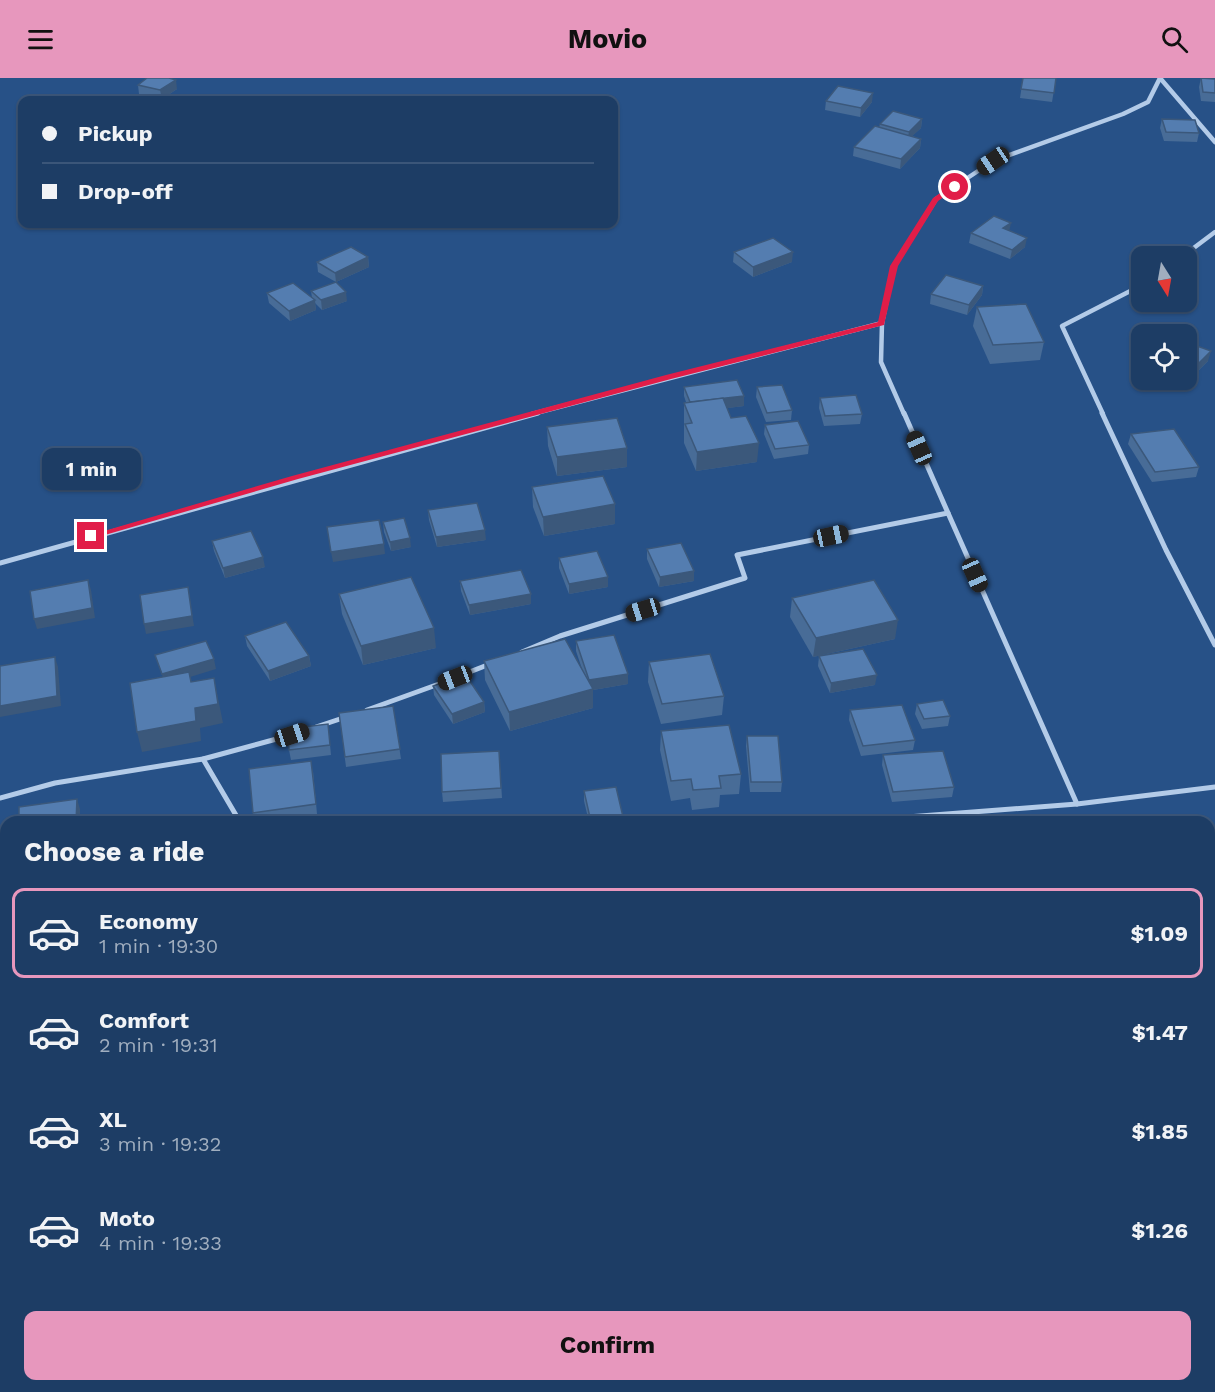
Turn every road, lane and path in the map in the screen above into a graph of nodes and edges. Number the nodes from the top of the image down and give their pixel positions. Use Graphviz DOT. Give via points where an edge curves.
graph roads {
  1 [pos="1160,78"];
  2 [pos="1215,142"];
  3 [pos="1215,232"];
  4 [pos="1196,246"];
  5 [pos="1131,291"];
  6 [pos="882,323"];
  7 [pos="948,513"];
  8 [pos="0,563"];
  9 [pos="1215,645"];
  10 [pos="518,653"];
  11 [pos="497,661"];
  12 [pos="359,713"];
  13 [pos="348,716"];
  14 [pos="204,759"];
  15 [pos="1215,787"];
  16 [pos="0,798"];
  17 [pos="1077,804"];
  18 [pos="237,816"];
  19 [pos="920,816"];
  1 -- 2 [label="street"];
  1 -- 6 [label="street" via="1148,102 993,161 936,199 894,266"];
  3 -- 4 [label="street"];
  5 -- 9 [label="street" via="1062,326 1166,550"];
  6 -- 7 [label="street" via="881,362"];
  6 -- 8 [label="street" via="285,480"];
  7 -- 10 [label="street" via="737,555 745,578"];
  7 -- 17 [label="street"];
  11 -- 12 [label="street"];
  13 -- 14 [label="street"];
  14 -- 16 [label="street" via="56,783"];
  14 -- 18 [label="street"];
  15 -- 17 [label="street"];
  17 -- 19 [label="street"];
}
